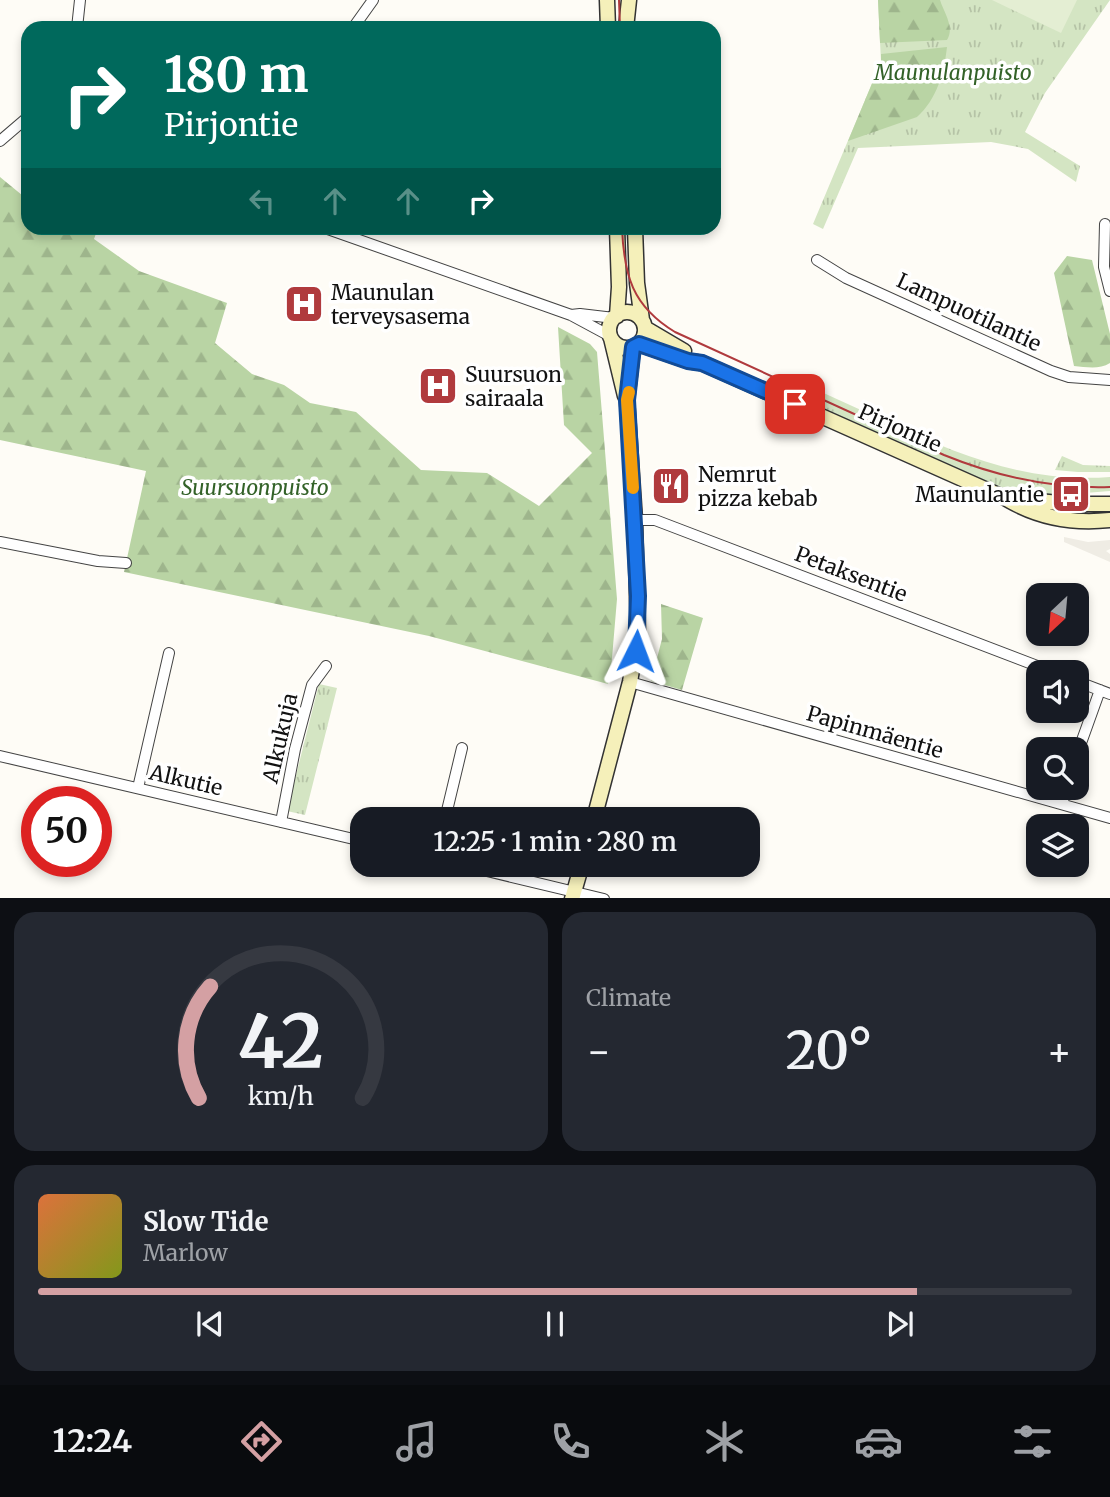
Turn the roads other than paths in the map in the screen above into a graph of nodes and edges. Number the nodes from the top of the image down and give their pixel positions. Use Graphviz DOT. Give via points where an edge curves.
graph roads {
  1 [pos="80,0"];
  2 [pos="373,0"];
  3 [pos="607,0"];
  4 [pos="629,0"];
  5 [pos="78,21"];
  6 [pos="358,21"];
  7 [pos="608,21"];
  8 [pos="627,21"];
  9 [pos="21,123"];
  10 [pos="0,141"];
  11 [pos="1105,224"];
  12 [pos="345,235"];
  13 [pos="617,235"];
  14 [pos="635,235"];
  15 [pos="817,260"];
  16 [pos="1110,292"];
  17 [pos="571,315"];
  18 [pos="616,317"];
  19 [pos="644,324"];
  20 [pos="611,337"];
  21 [pos="636,346"];
  22 [pos="702,363"];
  23 [pos="1110,380"];
  24 [pos="627,400"];
  25 [pos="1004,498"];
  26 [pos="1110,504"];
  27 [pos="635,520"];
  28 [pos="1110,520"];
  29 [pos="0,542"];
  30 [pos="126,563"];
  31 [pos="169,653"];
  32 [pos="1026,662"];
  33 [pos="326,666"];
  34 [pos="630,682"];
  35 [pos="1105,692"];
  36 [pos="1085,737"];
  37 [pos="462,748"];
  38 [pos="0,756"];
  39 [pos="138,788"];
  40 [pos="1063,800"];
  41 [pos="1062,804"];
  42 [pos="448,807"];
  43 [pos="597,807"];
  44 [pos="1110,818"];
  45 [pos="281,822"];
  46 [pos="350,838"];
  47 [pos="506,877"];
  48 [pos="578,877"];
  49 [pos="573,895"];
  50 [pos="604,898"];
  1 -- 5 [label="street"];
  2 -- 6 [label="street"];
  3 -- 7 [label="main road"];
  4 -- 8 [label="main road"];
  9 -- 10 [label="street"];
  11 -- 16 [label="street" via="1104,261"];
  12 -- 17 [label="street"];
  13 -- 18 [label="main road"];
  14 -- 19 [label="main road"];
  15 -- 23 [label="street, Lampuotilantie" via="846,278 1051,371"];
  17 -- 18 [label="street"];
  17 -- 20 [label="street"];
  18 -- 19 [label="main road" via="630,313"];
  18 -- 20 [label="main road" via="610,326"];
  19 -- 21 [label="main road" via="645,335"];
  19 -- 22 [label="main road, Pirjontie"];
  20 -- 21 [label="main road" via="619,346"];
  20 -- 24 [label="main road"];
  21 -- 22 [label="main road, Pirjontie"];
  21 -- 24 [label="main road"];
  22 -- 25 [label="main road, Pirjontie"];
  24 -- 27 [label="main road"];
  25 -- 26 [label="main road, Pirjontie"];
  25 -- 28 [label="main road, Pirjontie" via="1052,517"];
  27 -- 32 [label="street, Petaksentie" via="655,520"];
  27 -- 34 [label="main road" via="638,633"];
  29 -- 30 [label="street"];
  31 -- 39 [label="street"];
  33 -- 45 [label="street, Alkukuja" via="312,685"];
  34 -- 41 [label="street, Papinmäentie"];
  34 -- 43 [label="main road"];
  35 -- 36 [label="street"];
  37 -- 42 [label="street"];
  38 -- 39 [label="street, Alkutie"];
  39 -- 45 [label="street, Alkutie"];
  40 -- 41 [label="street"];
  41 -- 44 [label="street, Papinmäentie"];
  45 -- 46 [label="street, Alkutie"];
  47 -- 49 [label="street"];
  48 -- 49 [label="main road"];
  49 -- 50 [label="street"];
}
